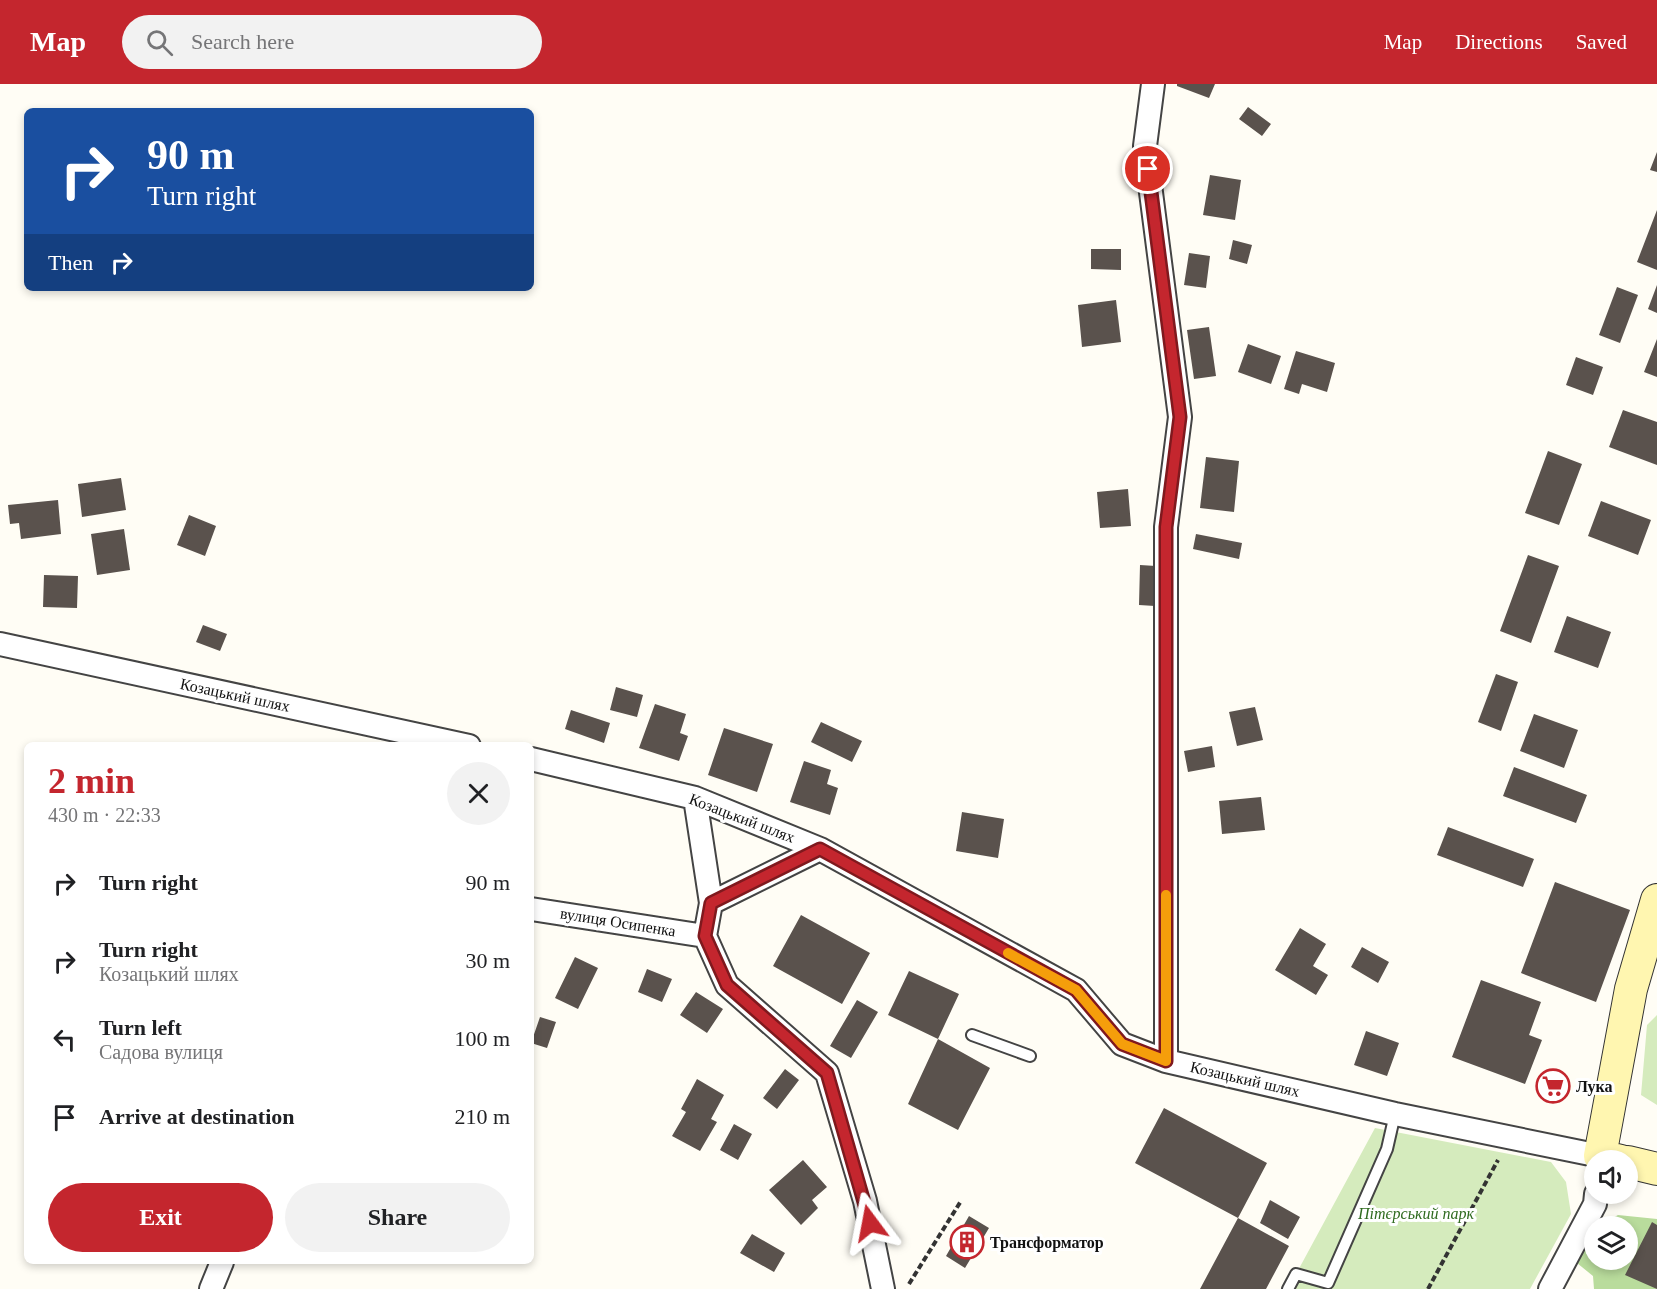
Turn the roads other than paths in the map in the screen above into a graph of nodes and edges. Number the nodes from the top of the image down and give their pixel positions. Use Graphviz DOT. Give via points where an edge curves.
graph roads {
  1 [pos="1153,84"];
  2 [pos="0,644"];
  3 [pos="451,742"];
  4 [pos="534,760"];
  5 [pos="695,798"];
  6 [pos="820,849"];
  7 [pos="1657,900"];
  8 [pos="711,903"];
  9 [pos="534,909"];
  10 [pos="705,936"];
  11 [pos="972,1035"];
  12 [pos="1030,1056"];
  13 [pos="1166,1061"];
  14 [pos="1395,1114"];
  15 [pos="1613,1150"];
  16 [pos="1584,1154"];
  17 [pos="1638,1165"];
  18 [pos="1657,1169"];
  19 [pos="1595,1204"];
  20 [pos="221,1264"];
  21 [pos="1553,1288"];
  22 [pos="211,1289"];
  23 [pos="883,1289"];
  24 [pos="1288,1289"];
  1 -- 13 [label="street" via="1144,146 1180,417 1166,527"];
  2 -- 3 [label="street, Козацький шлях"];
  4 -- 5 [label="street, Козацький шлях"];
  5 -- 6 [label="street, Козацький шлях"];
  5 -- 8 [label="street"];
  6 -- 8 [label="street"];
  6 -- 13 [label="street, Козацький шлях" via="1076,990 1122,1044"];
  7 -- 15 [label="street" via="1631,989"];
  8 -- 10 [label="street"];
  9 -- 10 [label="street, вулиця Осипенка"];
  10 -- 23 [label="street" via="727,985 827,1073 865,1201"];
  11 -- 12 [label="lane"];
  13 -- 14 [label="street, Козацький шлях"];
  14 -- 16 [label="street, Козацький шлях"];
  14 -- 24 [label="lane" via="1386,1149 1328,1283 1296,1274"];
  17 -- 18 [label="street"];
  19 -- 21 [label="street"];
  20 -- 22 [label="street"];
}
